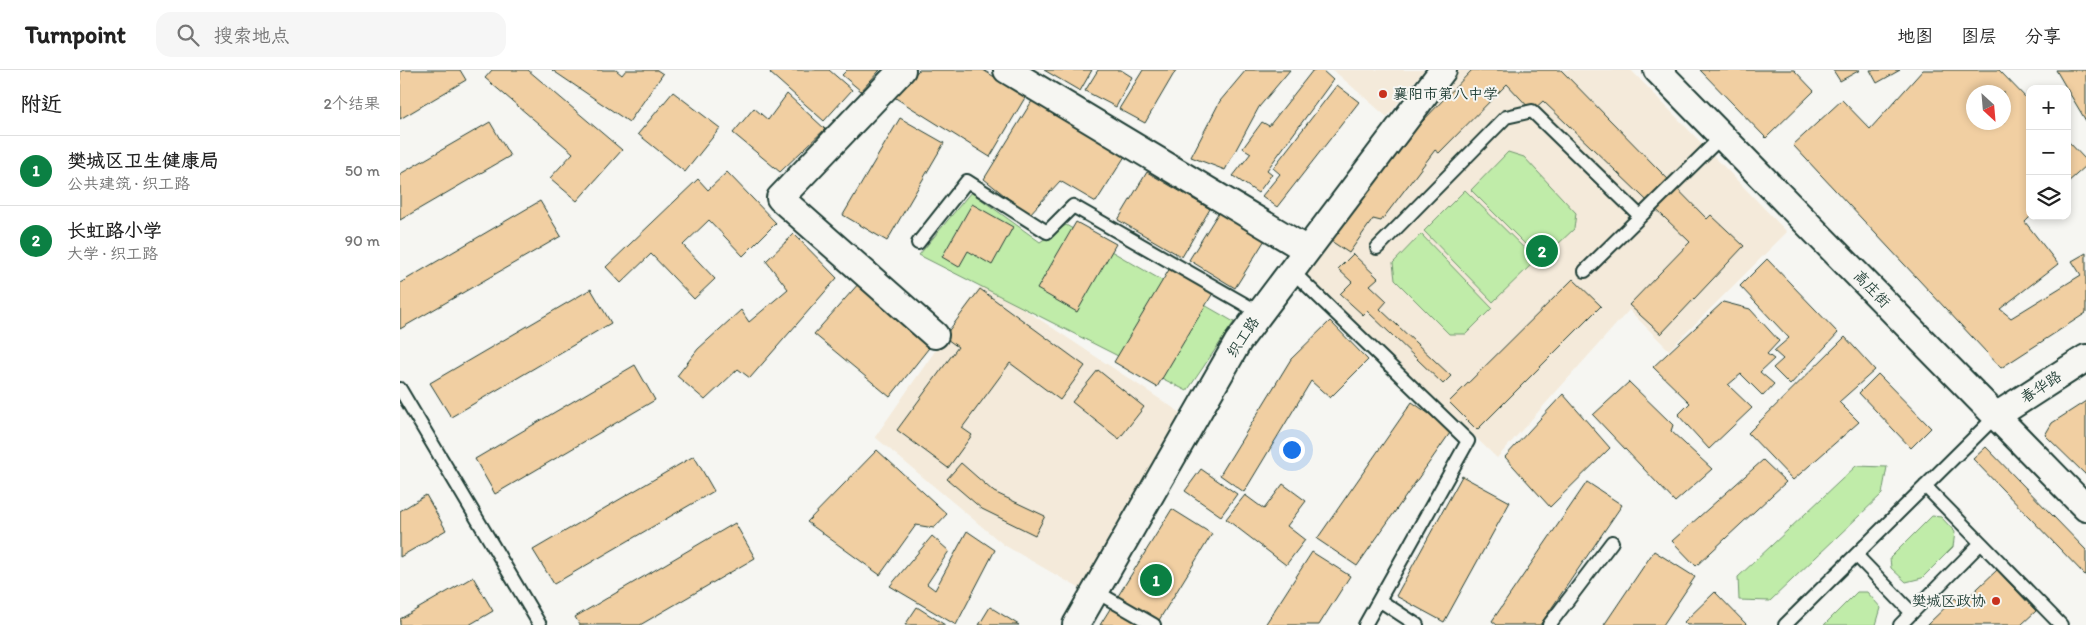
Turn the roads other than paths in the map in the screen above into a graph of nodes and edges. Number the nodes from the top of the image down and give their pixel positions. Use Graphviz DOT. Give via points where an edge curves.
graph roads {
  1 [pos="902,70"];
  2 [pos="1008,70"];
  3 [pos="1443,70"];
  4 [pos="1658,70"];
  5 [pos="1722,136"];
  6 [pos="1640,216"];
  7 [pos="918,243"];
  8 [pos="1378,248"];
  9 [pos="1307,250"];
  10 [pos="1292,271"];
  11 [pos="1585,271"];
  12 [pos="1260,313"];
  13 [pos="935,335"];
  14 [pos="2086,358"];
  15 [pos="400,389"];
  16 [pos="1996,416"];
  17 [pos="1925,486"];
  18 [pos="2086,508"];
  19 [pos="1612,542"];
  20 [pos="1981,543"];
  21 [pos="1856,555"];
  22 [pos="1095,591"];
  23 [pos="1379,600"];
  24 [pos="1912,613"];
  25 [pos="540,625"];
  26 [pos="1076,625"];
  27 [pos="1154,625"];
  28 [pos="1365,625"];
  29 [pos="1418,625"];
  30 [pos="1549,625"];
  31 [pos="1785,625"];
  32 [pos="1900,625"];
  33 [pos="2061,625"];
  1 -- 13 [label="street" via="780,198"];
  2 -- 9 [label="street"];
  3 -- 9 [label="street, 织工路"];
  4 -- 5 [label="street, 高庄街"];
  5 -- 6 [label="lane"];
  5 -- 16 [label="street, 高庄街"];
  6 -- 8 [label="lane" via="1532,111 1506,117"];
  6 -- 11 [label="lane"];
  7 -- 12 [label="lane" via="967,181 1047,232 1073,206"];
  9 -- 10 [label="street, 织工路"];
  10 -- 12 [label="street, 织工路"];
  10 -- 23 [label="lane" via="1468,441"];
  12 -- 22 [label="street, 织工路" via="1238,342"];
  14 -- 16 [label="street, 春华路"];
  15 -- 25 [label="lane"];
  16 -- 17 [label="lane"];
  16 -- 18 [label="street, 高庄街"];
  17 -- 20 [label="lane"];
  17 -- 21 [label="lane"];
  19 -- 30 [label="lane"];
  20 -- 24 [label="lane"];
  20 -- 33 [label="lane"];
  21 -- 24 [label="lane"];
  21 -- 31 [label="lane"];
  22 -- 26 [label="street, 织工路"];
  22 -- 27 [label="lane"];
  23 -- 28 [label="lane"];
  23 -- 29 [label="lane"];
  24 -- 32 [label="lane"];
}
